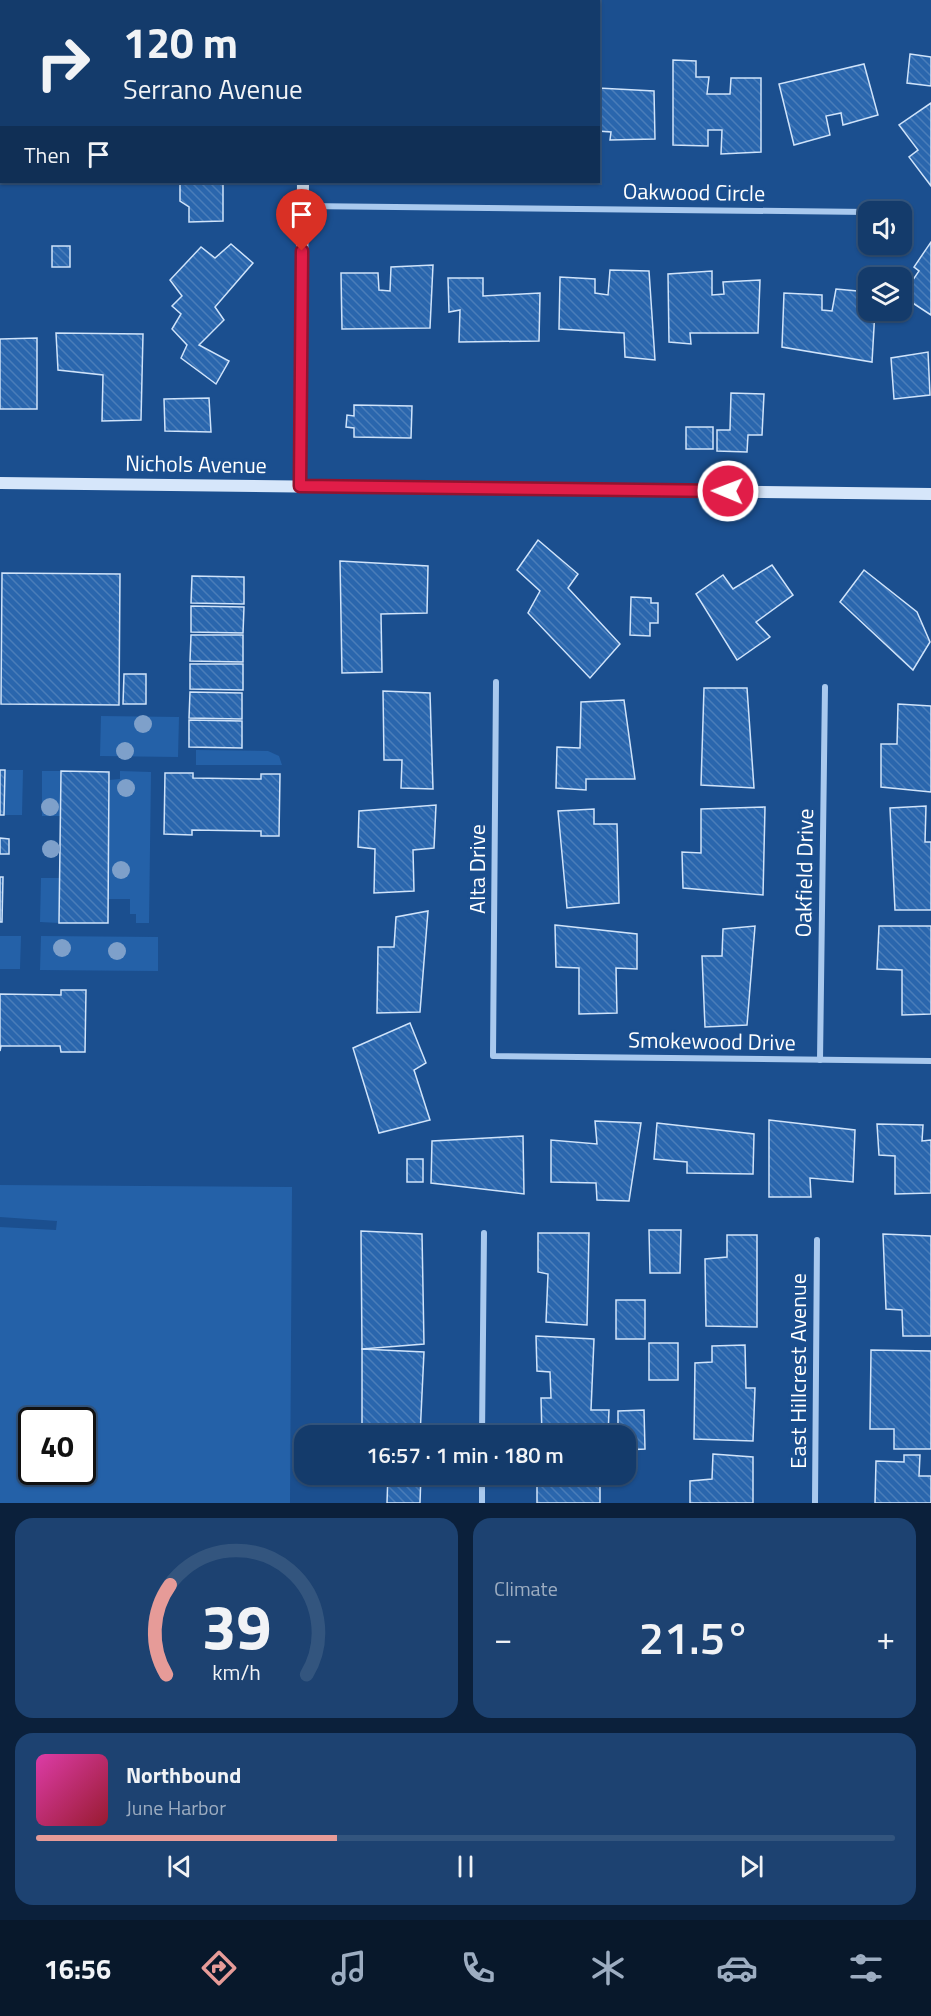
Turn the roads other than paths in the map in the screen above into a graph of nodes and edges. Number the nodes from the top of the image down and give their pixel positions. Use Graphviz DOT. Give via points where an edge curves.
graph roads {
  1 [pos="303,183"];
  2 [pos="303,206"];
  3 [pos="858,212"];
  4 [pos="0,483"];
  5 [pos="300,486"];
  6 [pos="931,494"];
  7 [pos="496,682"];
  8 [pos="825,687"];
  9 [pos="493,1056"];
  10 [pos="820,1060"];
  11 [pos="931,1061"];
  12 [pos="484,1233"];
  13 [pos="817,1240"];
  14 [pos="482,1425"];
  15 [pos="482,1485"];
  16 [pos="482,1503"];
  17 [pos="815,1503"];
  1 -- 2 [label="street"];
  2 -- 3 [label="street, Oakwood Circle"];
  2 -- 5 [label="street"];
  4 -- 5 [label="street, Nichols Avenue"];
  5 -- 6 [label="street, Nichols Avenue"];
  7 -- 9 [label="street, Alta Drive"];
  8 -- 10 [label="street, Oakfield Drive"];
  9 -- 10 [label="street, Smokewood Drive"];
  10 -- 11 [label="street, Smokewood Drive"];
  12 -- 14 [label="street"];
  13 -- 17 [label="street, East Hillcrest Avenue"];
  15 -- 16 [label="street"];
}
